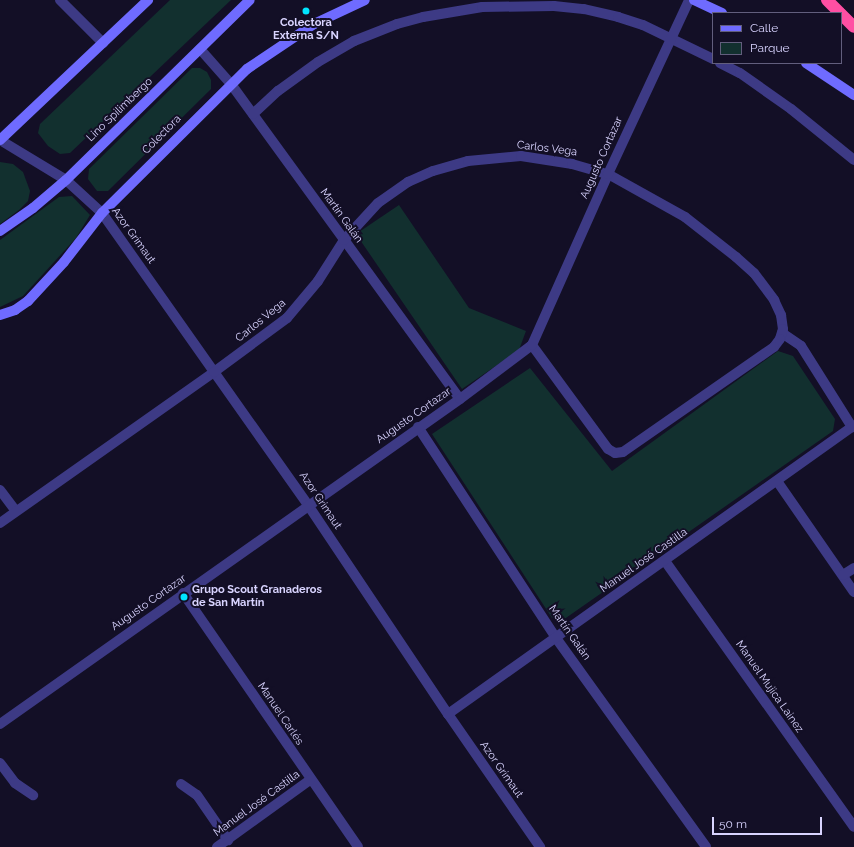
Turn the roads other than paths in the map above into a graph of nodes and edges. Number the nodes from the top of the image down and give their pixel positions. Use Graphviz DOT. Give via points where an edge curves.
graph roads {
  1 [pos="60,0"];
  2 [pos="148,0"];
  3 [pos="250,0"];
  4 [pos="365,0"];
  5 [pos="689,0"];
  6 [pos="694,0"];
  7 [pos="827,0"];
  8 [pos="720,12"];
  9 [pos="838,12"];
  10 [pos="842,16"];
  11 [pos="854,27"];
  12 [pos="670,37"];
  13 [pos="103,43"];
  14 [pos="200,49"];
  15 [pos="712,58"];
  16 [pos="722,64"];
  17 [pos="808,64"];
  18 [pos="231,84"];
  19 [pos="854,95"];
  20 [pos="253,114"];
  21 [pos="0,140"];
  22 [pos="854,160"];
  23 [pos="608,174"];
  24 [pos="66,180"];
  25 [pos="102,213"];
  26 [pos="0,231"];
  27 [pos="344,240"];
  28 [pos="0,315"];
  29 [pos="782,333"];
  30 [pos="532,345"];
  31 [pos="214,372"];
  32 [pos="460,399"];
  33 [pos="853,426"];
  34 [pos="418,427"];
  35 [pos="777,481"];
  36 [pos="0,490"];
  37 [pos="308,505"];
  38 [pos="16,511"];
  39 [pos="0,523"];
  40 [pos="665,561"];
  41 [pos="854,568"];
  42 [pos="843,575"];
  43 [pos="854,592"];
  44 [pos="183,593"];
  45 [pos="556,638"];
  46 [pos="448,714"];
  47 [pos="0,724"];
  48 [pos="0,763"];
  49 [pos="310,780"];
  50 [pos="182,784"];
  51 [pos="33,795"];
  52 [pos="854,827"];
  53 [pos="228,840"];
  54 [pos="217,847"];
  55 [pos="358,847"];
  56 [pos="540,847"];
  57 [pos="706,847"];
  1 -- 13 [label="street"];
  2 -- 13 [label="main road"];
  3 -- 14 [label="main road, Lino Spilimbergo"];
  4 -- 18 [label="main road, Colectora" via="301,32 247,69"];
  5 -- 12 [label="street, Augusto Cortazar"];
  6 -- 8 [label="main road"];
  7 -- 9 [label="highway"];
  10 -- 11 [label="highway"];
  12 -- 15 [label="street"];
  12 -- 20 [label="street" via="643,25 584,9 517,6 453,10 397,24 354,40 278,91"];
  12 -- 23 [label="street, Augusto Cortazar"];
  13 -- 21 [label="main road"];
  14 -- 18 [label="street, Martín Galán"];
  14 -- 24 [label="main road, Lino Spilimbergo"];
  16 -- 22 [label="street" via="740,73 791,108"];
  17 -- 19 [label="main road"];
  18 -- 20 [label="street, Martín Galán"];
  18 -- 25 [label="main road, Colectora"];
  20 -- 27 [label="street, Martín Galán"];
  21 -- 24 [label="street, Azor Grimaut"];
  23 -- 27 [label="street, Carlos Vega" via="572,164 521,156 468,161 433,171 408,182 378,203"];
  23 -- 29 [label="street, Carlos Vega" via="685,217 754,273 774,300 781,315"];
  23 -- 30 [label="street, Augusto Cortazar"];
  24 -- 25 [label="street, Azor Grimaut"];
  24 -- 26 [label="main road, Lino Spilimbergo"];
  25 -- 28 [label="main road, Colectora" via="64,262 28,300 15,310"];
  25 -- 31 [label="street, Azor Grimaut"];
  27 -- 31 [label="street, Carlos Vega" via="318,281 287,318"];
  27 -- 32 [label="street, Martín Galán"];
  29 -- 30 [label="street" via="774,347 623,452 615,453 608,449"];
  29 -- 33 [label="street" via="801,346"];
  30 -- 32 [label="street, Augusto Cortazar"];
  31 -- 37 [label="street, Azor Grimaut"];
  31 -- 38 [label="street, Carlos Vega"];
  32 -- 34 [label="street, Augusto Cortazar"];
  33 -- 35 [label="street, Manuel José Castilla"];
  34 -- 37 [label="street, Augusto Cortazar"];
  34 -- 45 [label="street, Martín Galán"];
  35 -- 40 [label="street, Manuel José Castilla"];
  35 -- 42 [label="street"];
  36 -- 38 [label="street"];
  37 -- 44 [label="street, Augusto Cortazar"];
  37 -- 46 [label="street, Azor Grimaut"];
  38 -- 39 [label="street, Carlos Vega"];
  40 -- 45 [label="street, Manuel José Castilla"];
  40 -- 52 [label="street, Manuel Mujica Lainez"];
  41 -- 42 [label="street"];
  42 -- 43 [label="street"];
  44 -- 47 [label="street, Augusto Cortazar"];
  44 -- 49 [label="street, Manuel Carlés"];
  45 -- 46 [label="street, Manuel José Castilla"];
  45 -- 57 [label="street, Martín Galán"];
  46 -- 56 [label="street, Azor Grimaut"];
  48 -- 51 [label="street" via="15,783"];
  49 -- 53 [label="street, Manuel José Castilla"];
  49 -- 55 [label="street, Manuel Carlés"];
  50 -- 53 [label="street" via="198,795"];
  53 -- 54 [label="street, Manuel José Castilla"];
}
